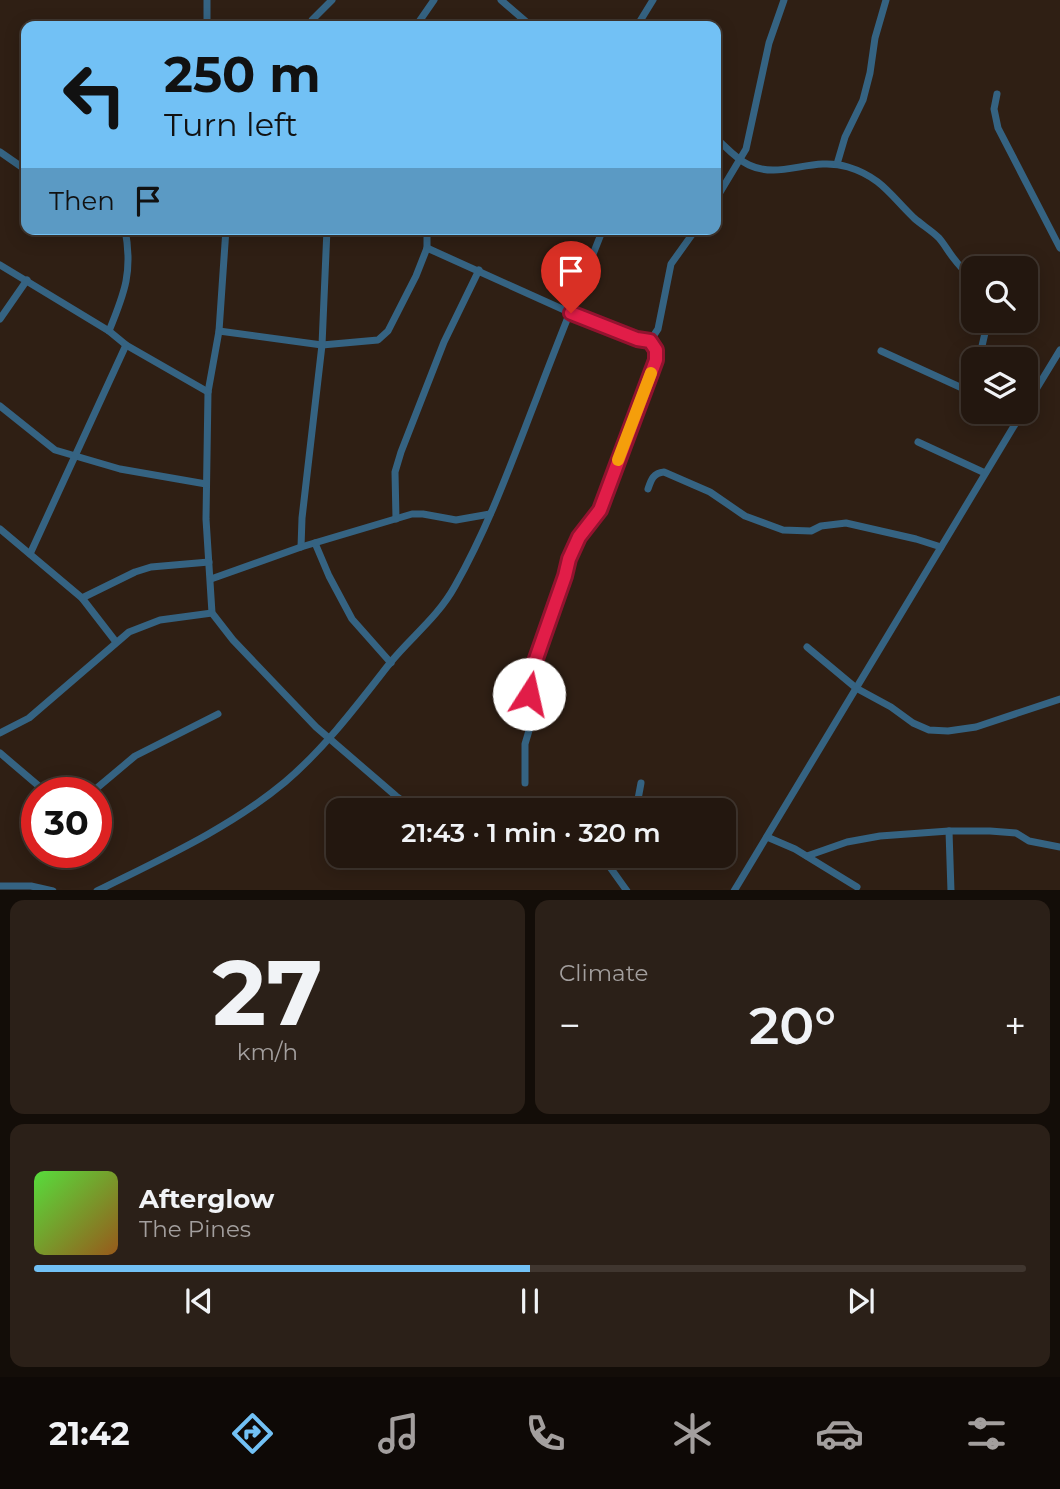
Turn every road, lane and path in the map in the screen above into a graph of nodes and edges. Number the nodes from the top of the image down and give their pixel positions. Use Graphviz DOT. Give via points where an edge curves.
graph roads {
  1 [pos="207,0"];
  2 [pos="332,0"];
  3 [pos="434,0"];
  4 [pos="501,0"];
  5 [pos="653,0"];
  6 [pos="784,0"];
  7 [pos="886,0"];
  8 [pos="207,21"];
  9 [pos="312,21"];
  10 [pos="419,21"];
  11 [pos="525,21"];
  12 [pos="639,21"];
  13 [pos="997,94"];
  14 [pos="721,142"];
  15 [pos="0,152"];
  16 [pos="741,160"];
  17 [pos="836,164"];
  18 [pos="21,168"];
  19 [pos="721,191"];
  20 [pos="126,235"];
  21 [pos="226,235"];
  22 [pos="327,235"];
  23 [pos="427,235"];
  24 [pos="601,235"];
  25 [pos="692,235"];
  26 [pos="427,248"];
  27 [pos="1060,248"];
  28 [pos="0,265"];
  29 [pos="961,266"];
  30 [pos="479,270"];
  31 [pos="27,280"];
  32 [pos="571,313"];
  33 [pos="0,319"];
  34 [pos="109,331"];
  35 [pos="219,331"];
  36 [pos="650,341"];
  37 [pos="125,345"];
  38 [pos="322,345"];
  39 [pos="1060,350"];
  40 [pos="881,351"];
  41 [pos="1038,386"];
  42 [pos="961,388"];
  43 [pos="208,392"];
  44 [pos="0,406"];
  45 [pos="1016,424"];
  46 [pos="918,442"];
  47 [pos="76,454"];
  48 [pos="985,474"];
  49 [pos="206,484"];
  50 [pos="648,489"];
  51 [pos="490,514"];
  52 [pos="396,519"];
  53 [pos="0,529"];
  54 [pos="315,543"];
  55 [pos="301,547"];
  56 [pos="941,547"];
  57 [pos="30,554"];
  58 [pos="209,562"];
  59 [pos="211,579"];
  60 [pos="82,598"];
  61 [pos="212,612"];
  62 [pos="116,642"];
  63 [pos="807,647"];
  64 [pos="391,663"];
  65 [pos="856,688"];
  66 [pos="1060,698"];
  67 [pos="219,713"];
  68 [pos="0,733"];
  69 [pos="329,738"];
  70 [pos="0,753"];
  71 [pos="28,777"];
  72 [pos="110,777"];
  73 [pos="525,783"];
  74 [pos="641,783"];
  75 [pos="399,798"];
  76 [pos="638,798"];
  77 [pos="949,831"];
  78 [pos="766,837"];
  79 [pos="1060,847"];
  80 [pos="807,856"];
  81 [pos="610,868"];
  82 [pos="0,886"];
  83 [pos="856,887"];
  84 [pos="49,890"];
  85 [pos="99,890"];
  86 [pos="625,890"];
  87 [pos="735,890"];
  88 [pos="951,890"];
  1 -- 8 [label="street"];
  2 -- 9 [label="street"];
  3 -- 10 [label="street"];
  4 -- 11 [label="street"];
  5 -- 12 [label="street"];
  6 -- 16 [label="street"];
  7 -- 17 [label="street" via="863,100"];
  13 -- 27 [label="street" via="998,128"];
  14 -- 16 [label="street"];
  15 -- 18 [label="street"];
  16 -- 17 [label="street" via="766,170"];
  16 -- 19 [label="street"];
  17 -- 29 [label="street" via="872,176 889,189"];
  20 -- 34 [label="street" via="130,256 125,293"];
  21 -- 35 [label="street"];
  22 -- 38 [label="street"];
  23 -- 26 [label="street"];
  24 -- 32 [label="street"];
  25 -- 36 [label="street" via="671,264 658,329"];
  26 -- 30 [label="street"];
  26 -- 38 [label="street" via="384,337"];
  28 -- 31 [label="street"];
  30 -- 32 [label="street"];
  30 -- 52 [label="street" via="444,342 401,452 395,472"];
  31 -- 33 [label="street"];
  31 -- 34 [label="street"];
  32 -- 36 [label="street"];
  32 -- 51 [label="street"];
  34 -- 37 [label="street"];
  35 -- 38 [label="street"];
  35 -- 43 [label="street"];
  36 -- 73 [label="street" via="656,360 600,510 574,546 531,673 533,717 525,744"];
  37 -- 43 [label="street"];
  37 -- 47 [label="street"];
  38 -- 55 [label="street"];
  39 -- 41 [label="street"];
  40 -- 42 [label="street"];
  43 -- 49 [label="street"];
  44 -- 47 [label="street" via="48,446"];
  45 -- 48 [label="street"];
  46 -- 48 [label="street"];
  47 -- 49 [label="street" via="120,469"];
  47 -- 57 [label="street"];
  48 -- 56 [label="street"];
  49 -- 58 [label="street"];
  50 -- 56 [label="street" via="651,479 664,472 710,492 746,516 783,530 811,531 846,523"];
  51 -- 52 [label="street" via="456,520 423,514"];
  51 -- 64 [label="street" via="448,598"];
  52 -- 54 [label="street"];
  53 -- 57 [label="street"];
  54 -- 55 [label="street"];
  54 -- 64 [label="street" via="352,620"];
  55 -- 59 [label="street"];
  56 -- 65 [label="street"];
  57 -- 60 [label="street"];
  58 -- 59 [label="street"];
  58 -- 60 [label="street" via="151,567"];
  59 -- 61 [label="street"];
  60 -- 62 [label="street"];
  61 -- 62 [label="street" via="143,625"];
  61 -- 69 [label="street" via="233,640"];
  62 -- 68 [label="street" via="43,707"];
  63 -- 65 [label="street"];
  64 -- 69 [label="street"];
  65 -- 66 [label="street" via="913,723 948,731 976,727"];
  65 -- 78 [label="street"];
  67 -- 72 [label="street" via="135,756"];
  69 -- 75 [label="street"];
  69 -- 85 [label="street" via="285,781 243,811"];
  70 -- 71 [label="street"];
  74 -- 76 [label="street"];
  77 -- 79 [label="street" via="1016,833"];
  77 -- 80 [label="street" via="880,836"];
  77 -- 88 [label="street"];
  78 -- 80 [label="street"];
  78 -- 87 [label="street"];
  80 -- 83 [label="street"];
  81 -- 86 [label="street"];
  82 -- 84 [label="street"];
}
